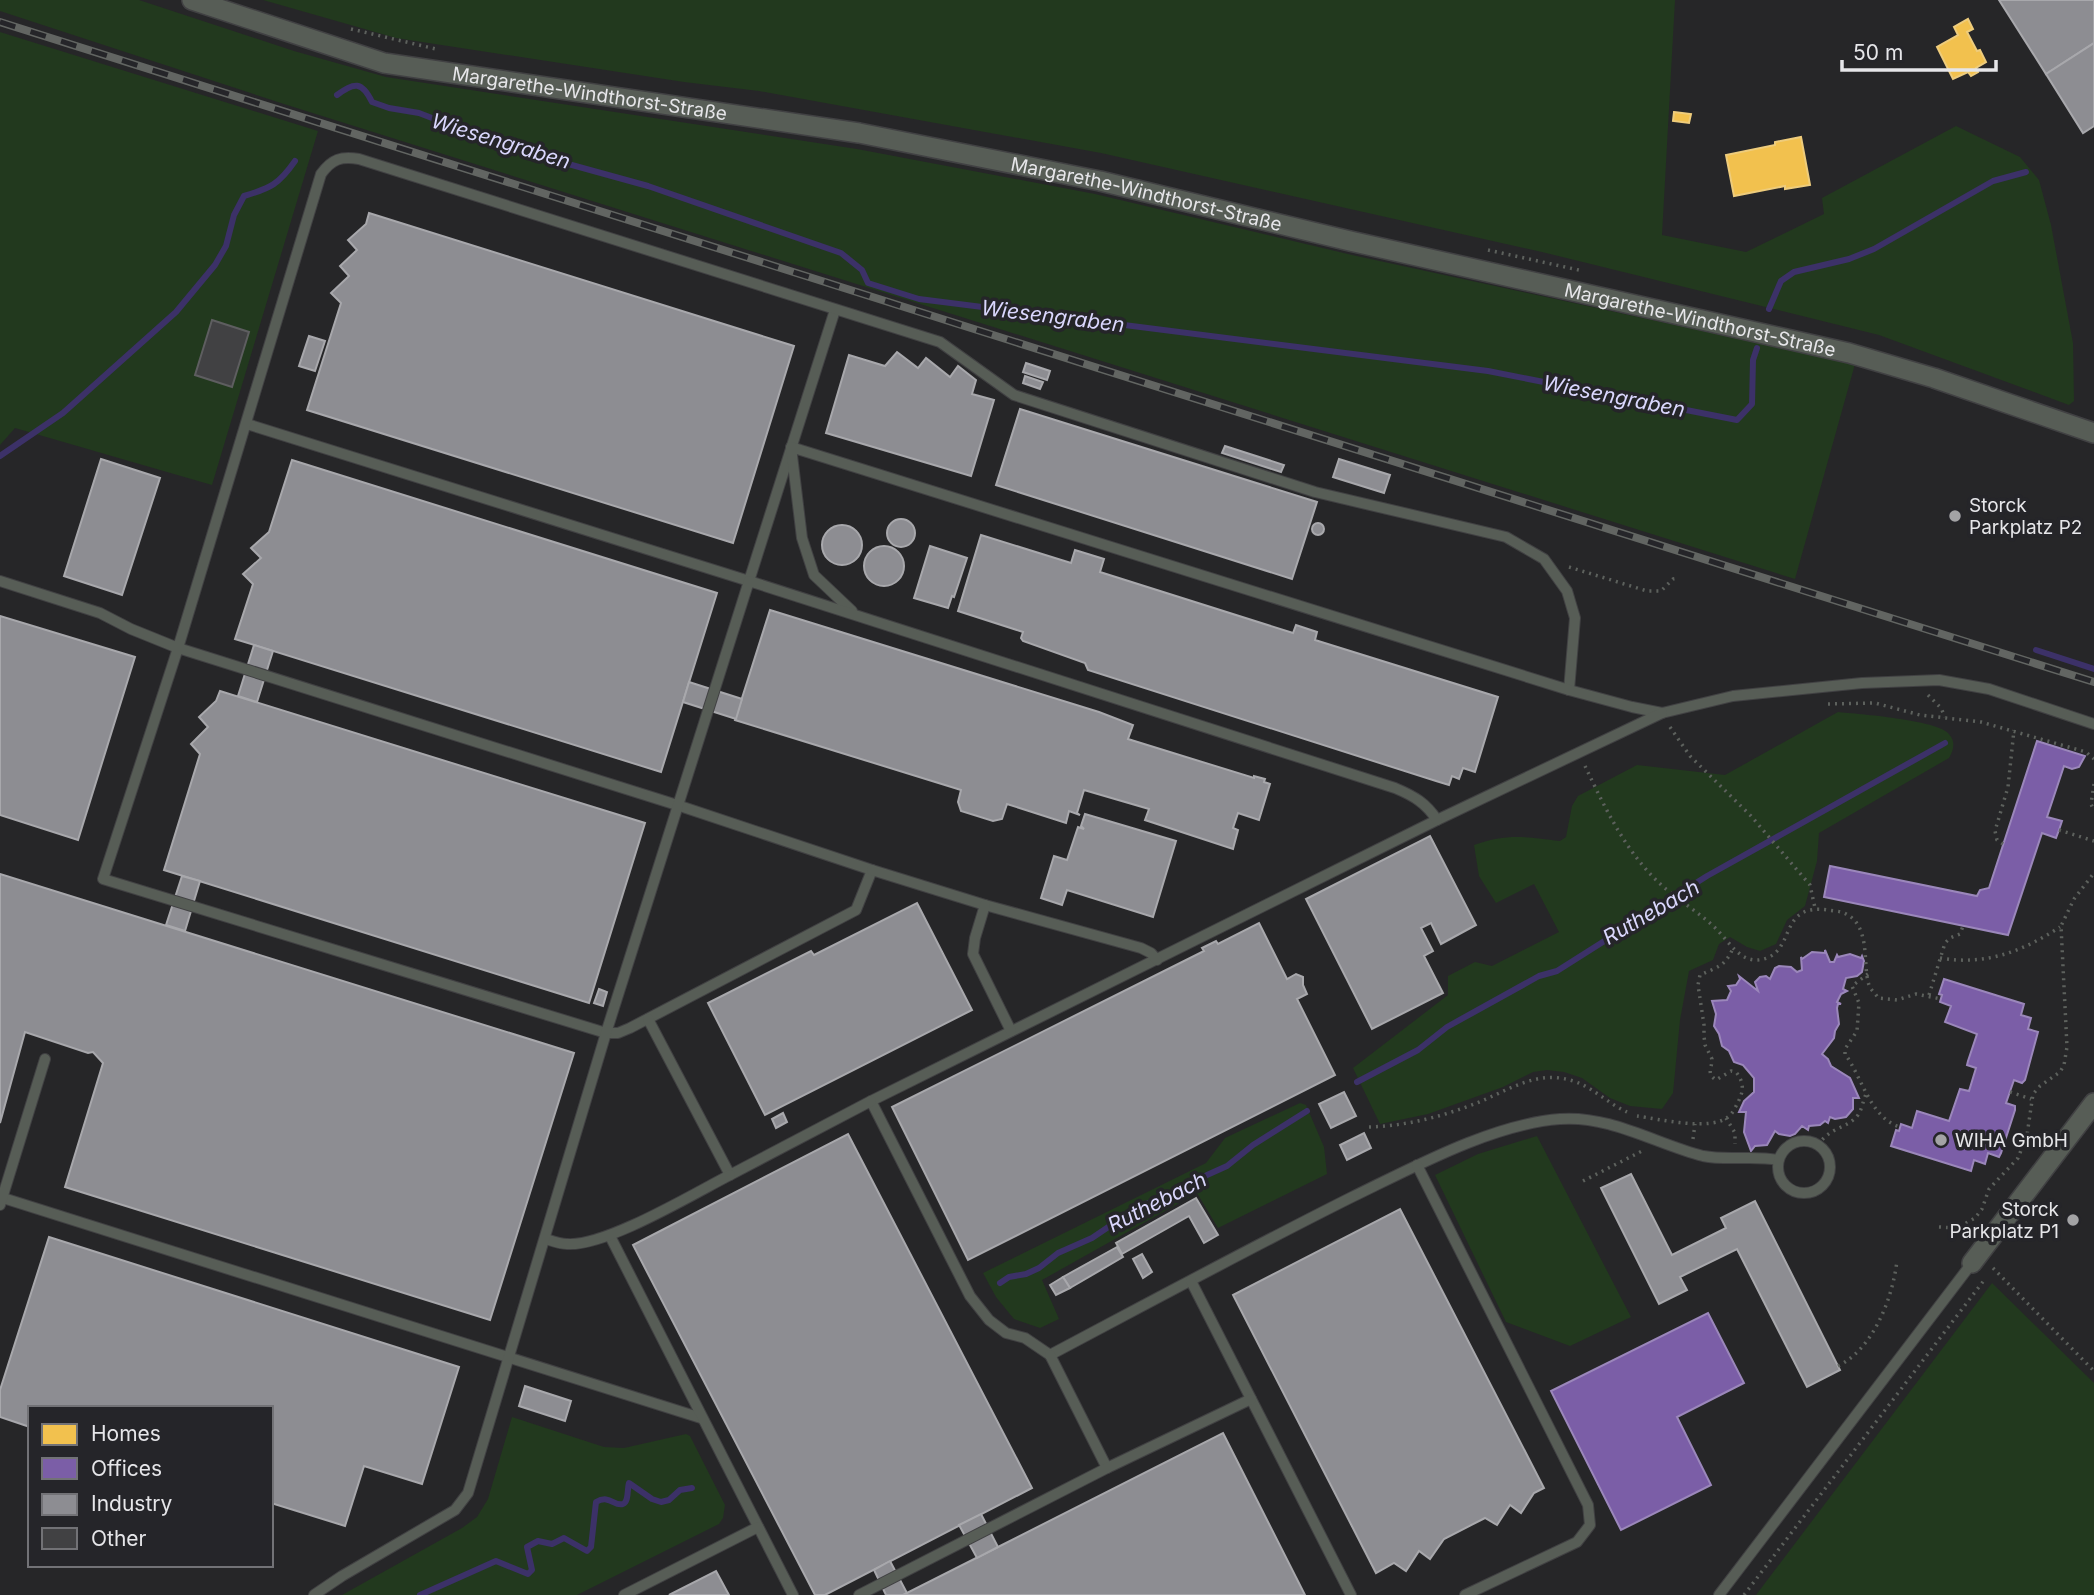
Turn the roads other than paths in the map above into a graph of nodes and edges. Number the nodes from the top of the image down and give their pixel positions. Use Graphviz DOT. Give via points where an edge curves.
graph roads {
  1 [pos="192,0"];
  2 [pos="835,310"];
  3 [pos="247,424"];
  4 [pos="2094,433"];
  5 [pos="791,447"];
  6 [pos="749,580"];
  7 [pos="0,581"];
  8 [pos="854,613"];
  9 [pos="178,648"];
  10 [pos="1569,690"];
  11 [pos="1662,713"];
  12 [pos="2094,724"];
  13 [pos="677,805"];
  14 [pos="1437,820"];
  15 [pos="872,870"];
  16 [pos="985,905"];
  17 [pos="1157,960"];
  18 [pos="648,1019"];
  19 [pos="1011,1031"];
  20 [pos="606,1033"];
  21 [pos="46,1059"];
  22 [pos="870,1101"];
  23 [pos="2094,1102"];
  24 [pos="1778,1160"];
  25 [pos="1417,1165"];
  26 [pos="730,1175"];
  27 [pos="1,1200"];
  28 [pos="610,1236"];
  29 [pos="546,1239"];
  30 [pos="1975,1259"];
  31 [pos="1191,1281"];
  32 [pos="1050,1355"];
  33 [pos="510,1358"];
  34 [pos="1251,1399"];
  35 [pos="701,1418"];
  36 [pos="1107,1468"];
  37 [pos="758,1527"];
  38 [pos="314,1595"];
  39 [pos="624,1595"];
  40 [pos="793,1595"];
  41 [pos="859,1595"];
  42 [pos="1351,1595"];
  43 [pos="1465,1595"];
  44 [pos="1719,1595"];
  1 -- 4 [label="street, Margarethe-Windthorst-Straße" via="384,63 859,133 1100,181 1849,353 1934,377"];
  2 -- 3 [label="lane" via="344,157 330,162 321,174"];
  2 -- 5 [label="lane"];
  2 -- 10 [label="lane" via="940,342 1014,395 1315,492 1506,537 1544,559 1567,591 1575,618"];
  3 -- 6 [label="lane"];
  3 -- 9 [label="lane"];
  5 -- 6 [label="lane"];
  5 -- 8 [label="lane" via="802,538 814,575"];
  5 -- 10 [label="lane"];
  6 -- 8 [label="lane"];
  6 -- 13 [label="lane"];
  7 -- 9 [label="lane" via="100,613"];
  8 -- 14 [label="lane" via="1395,788 1415,796"];
  9 -- 13 [label="lane"];
  9 -- 20 [label="lane" via="103,879"];
  10 -- 11 [label="lane"];
  11 -- 12 [label="lane" via="1733,696 1921,680 1964,683"];
  11 -- 14 [label="lane"];
  13 -- 15 [label="lane"];
  13 -- 20 [label="lane"];
  14 -- 17 [label="lane"];
  15 -- 16 [label="lane"];
  15 -- 18 [label="lane" via="856,910"];
  16 -- 17 [label="lane" via="1141,948"];
  16 -- 19 [label="lane" via="973,954"];
  17 -- 19 [label="lane"];
  18 -- 20 [label="lane" via="618,1033"];
  18 -- 26 [label="lane"];
  19 -- 22 [label="lane"];
  20 -- 29 [label="lane"];
  21 -- 27 [label="lane"];
  22 -- 26 [label="lane"];
  22 -- 32 [label="lane" via="970,1296 1006,1333 1025,1338"];
  23 -- 30 [label="street"];
  24 -- 24 [label="lane" via="1788,1146 1805,1141 1827,1154 1830,1172 1815,1192 1798,1193 1779,1177"];
  24 -- 25 [label="lane" via="1703,1156 1607,1124 1559,1119 1490,1136"];
  25 -- 31 [label="lane"];
  25 -- 43 [label="lane" via="1588,1505 1590,1525 1577,1542"];
  26 -- 28 [label="lane"];
  27 -- 33 [label="lane"];
  28 -- 29 [label="lane" via="567,1244"];
  28 -- 35 [label="lane"];
  29 -- 33 [label="lane"];
  30 -- 44 [label="lane"];
  31 -- 32 [label="lane"];
  31 -- 34 [label="lane"];
  32 -- 36 [label="lane"];
  33 -- 35 [label="lane"];
  33 -- 38 [label="lane" via="468,1493 455,1510"];
  34 -- 36 [label="lane"];
  34 -- 42 [label="lane"];
  35 -- 37 [label="lane"];
  36 -- 41 [label="lane"];
  37 -- 39 [label="lane"];
  37 -- 40 [label="lane"];
}
